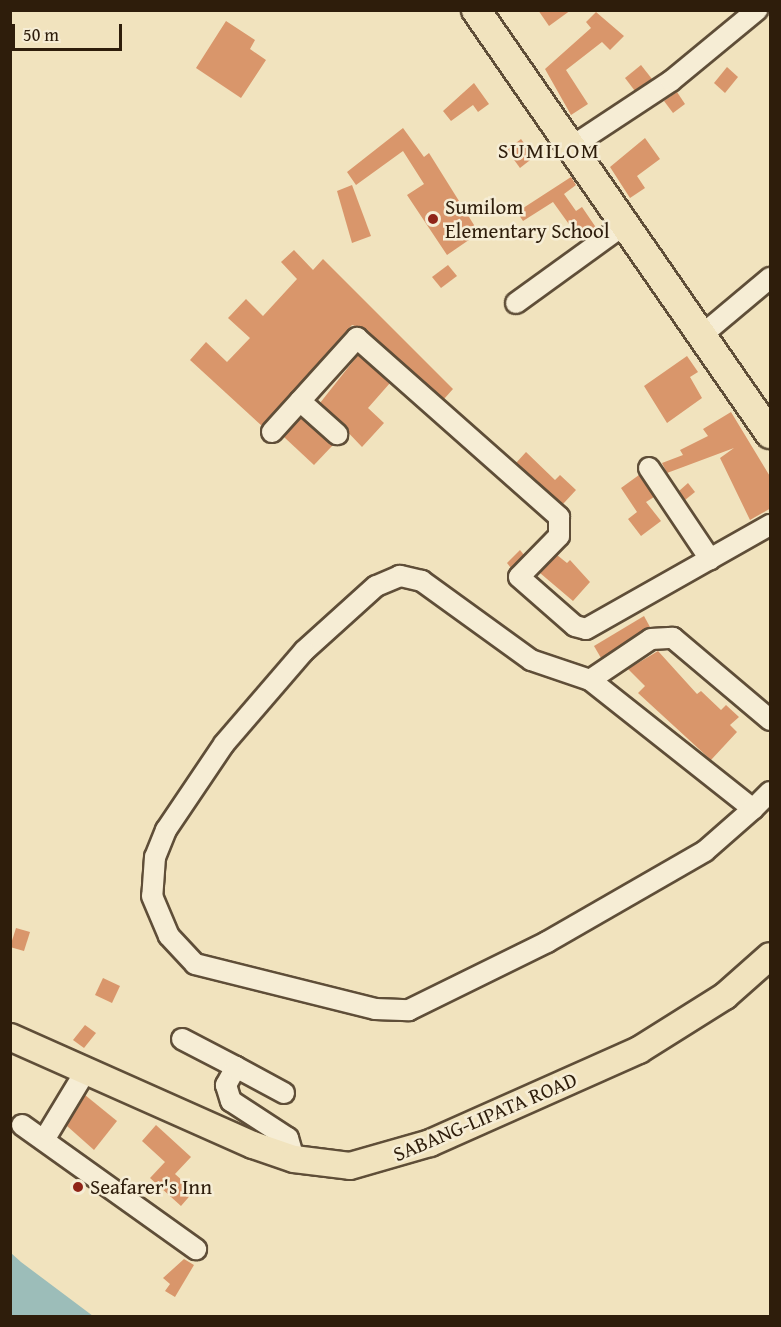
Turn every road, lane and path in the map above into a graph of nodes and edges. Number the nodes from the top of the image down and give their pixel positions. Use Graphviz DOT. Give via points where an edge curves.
graph roads {
  1 [pos="476,10"];
  2 [pos="757,10"];
  3 [pos="572,147"];
  4 [pos="625,224"];
  5 [pos="771,278"];
  6 [pos="516,303"];
  7 [pos="702,335"];
  8 [pos="300,401"];
  9 [pos="272,432"];
  10 [pos="337,434"];
  11 [pos="771,434"];
  12 [pos="649,468"];
  13 [pos="771,525"];
  14 [pos="710,560"];
  15 [pos="590,680"];
  16 [pos="771,720"];
  17 [pos="771,792"];
  18 [pos="753,808"];
  19 [pos="771,956"];
  20 [pos="10,1036"];
  21 [pos="182,1039"];
  22 [pos="236,1067"];
  23 [pos="85,1072"];
  24 [pos="284,1093"];
  25 [pos="22,1125"];
  26 [pos="44,1140"];
  27 [pos="294,1159"];
  28 [pos="196,1249"];
  1 -- 3 [label="highway"];
  2 -- 3 [label="street" via="671,81"];
  3 -- 4 [label="highway"];
  4 -- 6 [label="street"];
  4 -- 7 [label="highway"];
  5 -- 7 [label="street"];
  7 -- 11 [label="highway"];
  8 -- 9 [label="street"];
  8 -- 10 [label="street"];
  8 -- 14 [label="street" via="357,338 559,517 559,536 519,577 575,626 586,629"];
  12 -- 14 [label="street"];
  13 -- 14 [label="street"];
  15 -- 16 [label="street" via="651,639 673,638"];
  15 -- 18 [label="street"];
  15 -- 18 [label="street" via="531,660 422,581 400,576 376,586 304,651 187,793 166,830 151,879 152,896 169,936 195,964 229,976 375,1009 409,1010 547,942 705,851"];
  17 -- 18 [label="street"];
  19 -- 27 [label="main road, SABANG-LIPATA ROAD" via="725,996 639,1050 430,1143 350,1166"];
  20 -- 23 [label="main road, SABANG-LIPATA ROAD"];
  21 -- 22 [label="street"];
  22 -- 24 [label="street"];
  22 -- 27 [label="street" via="226,1085 231,1101 281,1131"];
  23 -- 26 [label="street"];
  23 -- 27 [label="main road, SABANG-LIPATA ROAD"];
  25 -- 26 [label="street"];
  26 -- 28 [label="street"];
}
